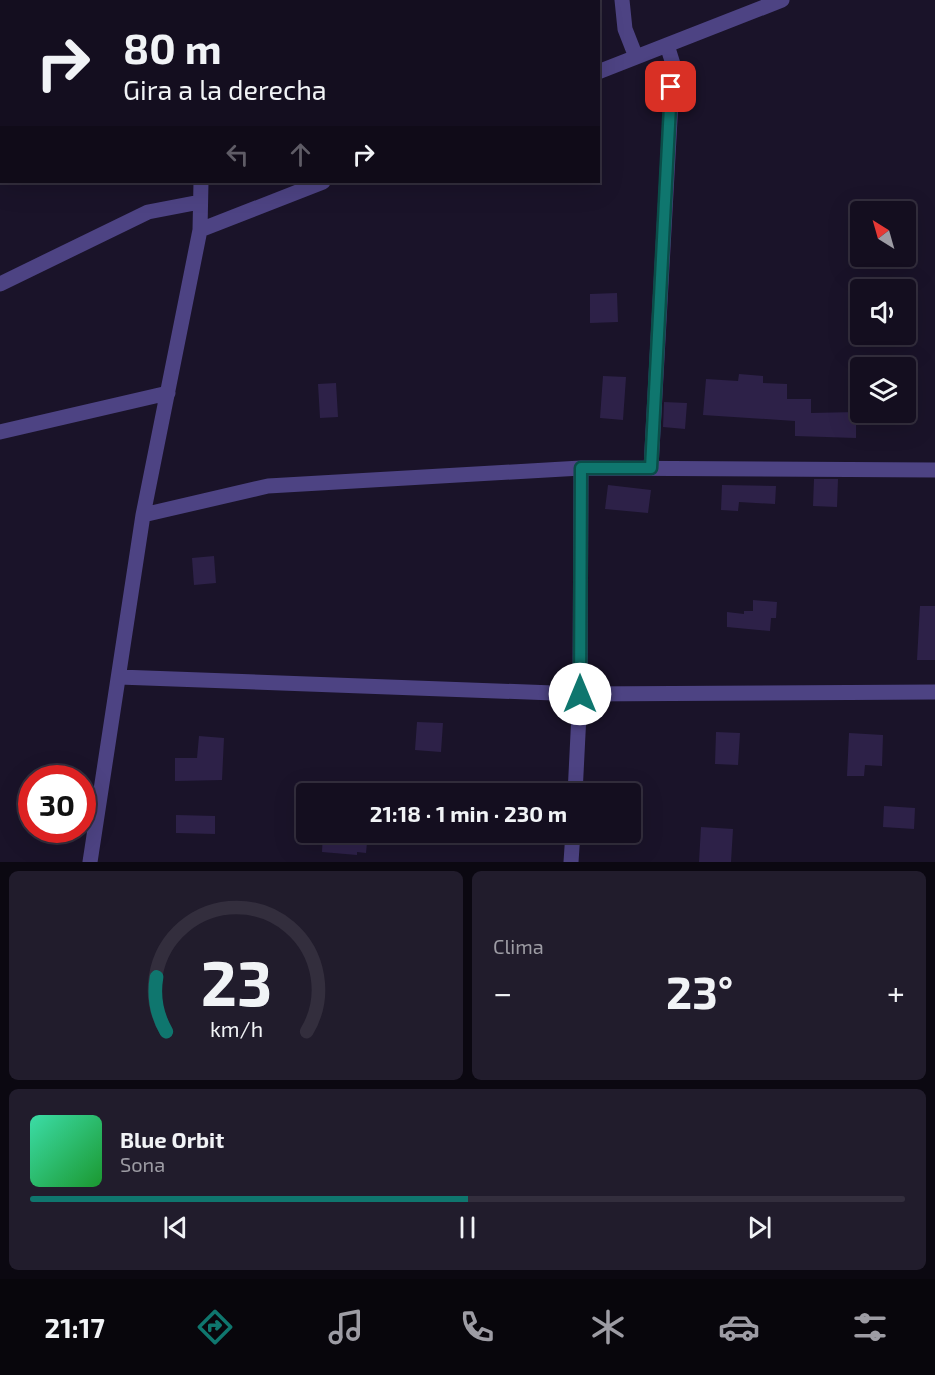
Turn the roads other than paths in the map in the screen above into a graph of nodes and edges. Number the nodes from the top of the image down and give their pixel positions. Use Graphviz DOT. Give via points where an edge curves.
graph roads {
  1 [pos="622,0"];
  2 [pos="782,0"];
  3 [pos="667,45"];
  4 [pos="636,57"];
  5 [pos="600,71"];
  6 [pos="201,183"];
  7 [pos="319,183"];
  8 [pos="200,202"];
  9 [pos="200,230"];
  10 [pos="0,284"];
  11 [pos="168,393"];
  12 [pos="0,432"];
  13 [pos="581,468"];
  14 [pos="651,468"];
  15 [pos="935,470"];
  16 [pos="143,515"];
  17 [pos="119,677"];
  18 [pos="935,692"];
  19 [pos="580,694"];
  20 [pos="576,783"];
  21 [pos="572,843"];
  22 [pos="90,862"];
  23 [pos="571,862"];
  1 -- 4 [label="street" via="625,29"];
  2 -- 3 [label="street"];
  3 -- 4 [label="street"];
  3 -- 14 [label="street" via="673,64"];
  4 -- 5 [label="street"];
  6 -- 8 [label="street"];
  7 -- 9 [label="street"];
  8 -- 9 [label="street"];
  8 -- 10 [label="street" via="148,212"];
  9 -- 11 [label="street"];
  11 -- 12 [label="street"];
  11 -- 16 [label="street"];
  13 -- 14 [label="street"];
  13 -- 16 [label="street" via="268,486"];
  13 -- 19 [label="street"];
  14 -- 15 [label="street"];
  16 -- 17 [label="street"];
  17 -- 19 [label="street"];
  17 -- 22 [label="street"];
  18 -- 19 [label="street"];
  19 -- 20 [label="street"];
  21 -- 23 [label="street"];
}
